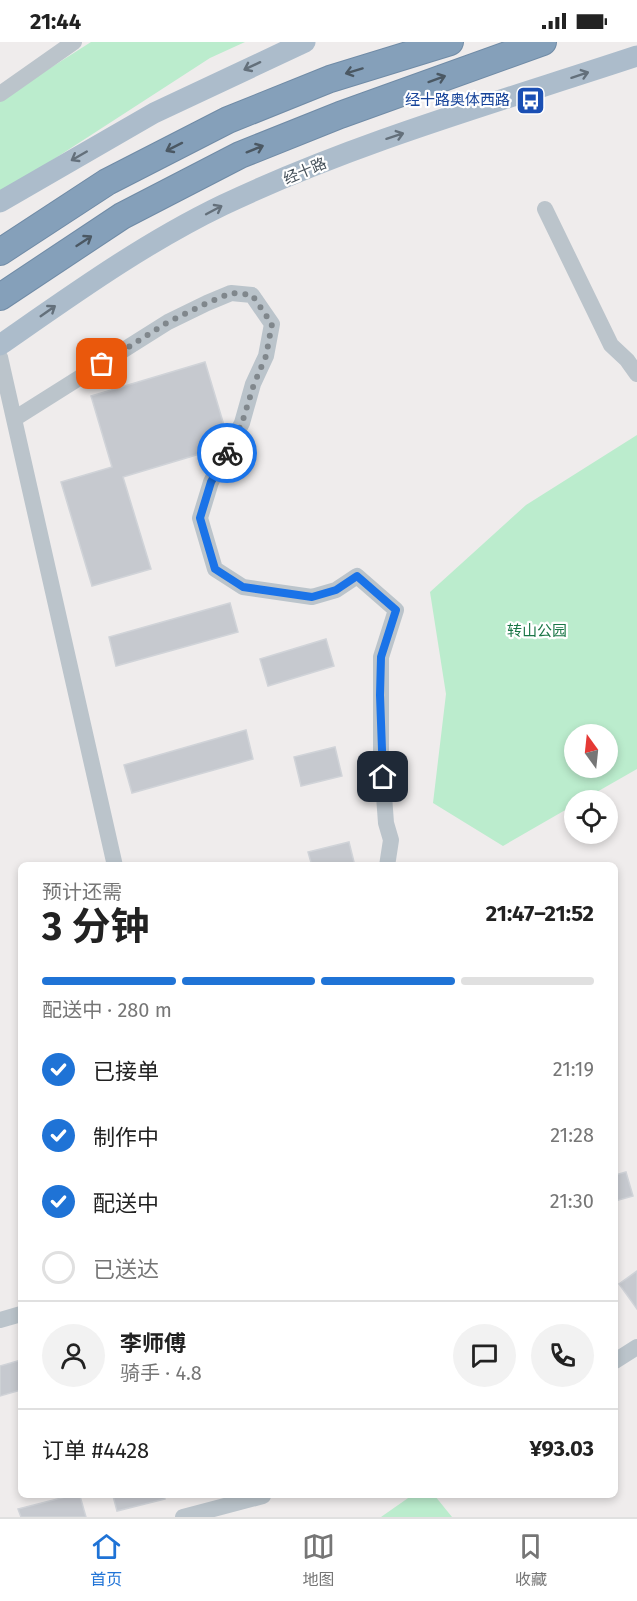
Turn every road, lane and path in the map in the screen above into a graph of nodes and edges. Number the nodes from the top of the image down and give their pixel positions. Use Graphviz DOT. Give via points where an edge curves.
graph roads {
  1 [pos="74,42"];
  2 [pos="306,42"];
  3 [pos="450,42"];
  4 [pos="543,42"];
  5 [pos="637,56"];
  6 [pos="0,94"];
  7 [pos="0,202"];
  8 [pos="545,209"];
  9 [pos="0,252"];
  10 [pos="0,297"];
  11 [pos="0,345"];
  12 [pos="0,357"];
  13 [pos="637,374"];
  14 [pos="14,419"];
  15 [pos="114,862"];
  16 [pos="388,862"];
  17 [pos="18,1315"];
  18 [pos="0,1320"];
  19 [pos="637,1347"];
  20 [pos="618,1359"];
  21 [pos="253,1498"];
  22 [pos="183,1517"];
  1 -- 6 [label="street"];
  2 -- 7 [label="main road, one-way" via="154,113"];
  3 -- 9 [label="highway, one-way" via="330,79 228,120 107,182"];
  10 -- 4 [label="highway, one-way" via="122,216 240,155"];
  11 -- 5 [label="main road, 经十路, one-way" via="149,245 223,205 357,148"];
  8 -- 13 [label="street" via="611,345"];
  12 -- 14 [label="street"];
  14 -- 15 [label="street"];
  14 -- 16 [label="street" via="168,322 231,293 252,295 272,324 266,356 242,423 211,482 200,518 215,569 243,587 312,597 336,590 357,576 396,610 381,657 381,754 386,823 391,840"];
  17 -- 18 [label="street"];
  19 -- 20 [label="street"];
  21 -- 22 [label="street"];
}
